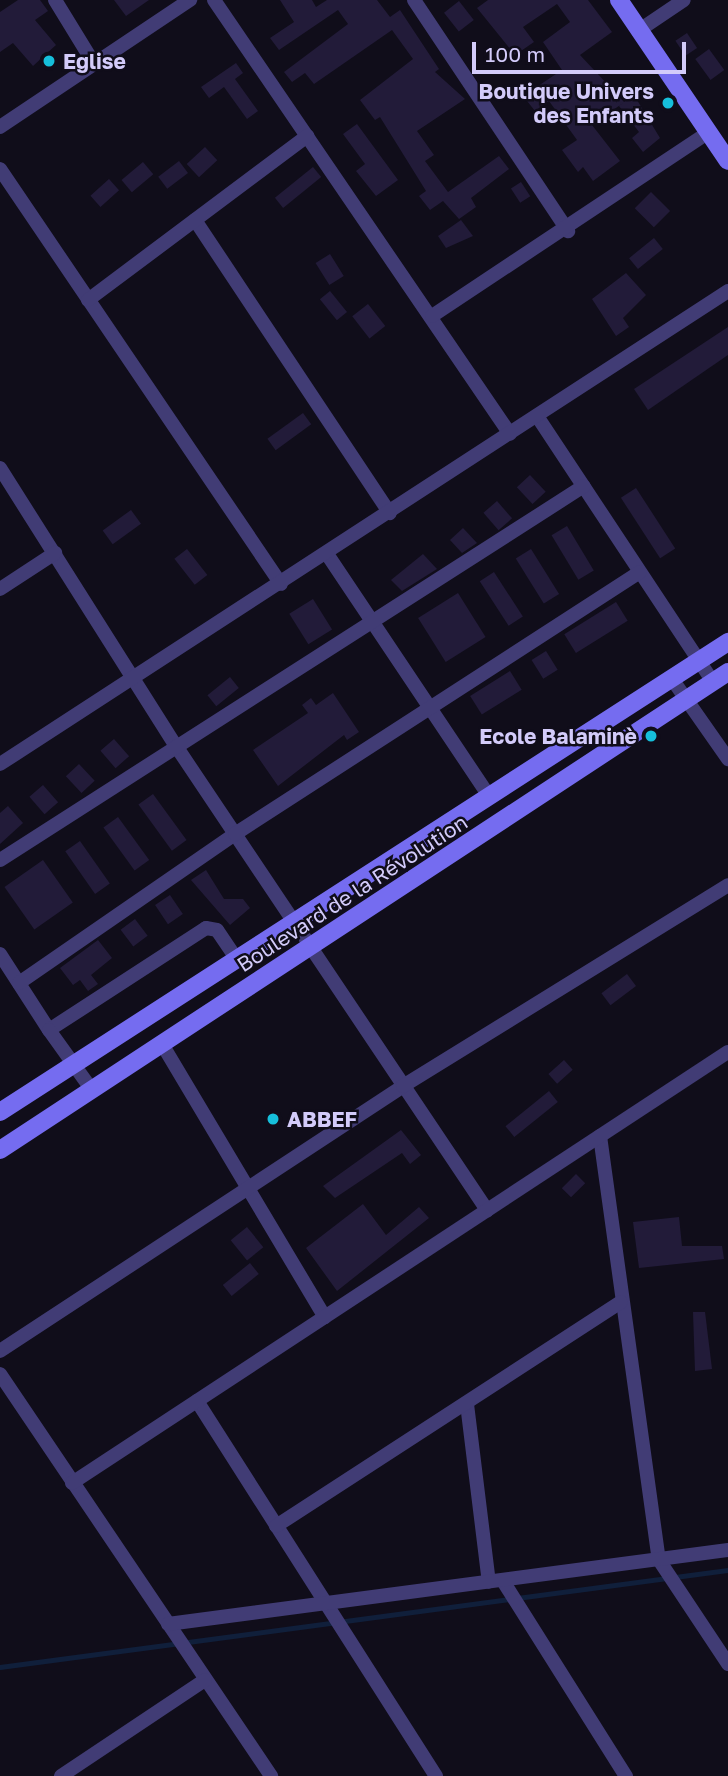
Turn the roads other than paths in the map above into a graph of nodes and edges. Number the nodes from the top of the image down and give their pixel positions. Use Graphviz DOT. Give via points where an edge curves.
graph roads {
  1 [pos="55,0"];
  2 [pos="190,0"];
  3 [pos="214,0"];
  4 [pos="414,0"];
  5 [pos="619,0"];
  6 [pos="684,0"];
  7 [pos="638,31"];
  8 [pos="93,62"];
  9 [pos="0,127"];
  10 [pos="709,132"];
  11 [pos="307,136"];
  12 [pos="728,160"];
  13 [pos="0,169"];
  14 [pos="195,220"];
  15 [pos="568,231"];
  16 [pos="728,290"];
  17 [pos="88,300"];
  18 [pos="432,316"];
  19 [pos="537,416"];
  20 [pos="510,434"];
  21 [pos="0,468"];
  22 [pos="584,486"];
  23 [pos="390,513"];
  24 [pos="55,553"];
  25 [pos="327,554"];
  26 [pos="640,572"];
  27 [pos="281,584"];
  28 [pos="0,589"];
  29 [pos="373,625"];
  30 [pos="728,642"];
  31 [pos="701,661"];
  32 [pos="721,677"];
  33 [pos="132,678"];
  34 [pos="672,679"];
  35 [pos="687,700"];
  36 [pos="430,709"];
  37 [pos="176,747"];
  38 [pos="728,759"];
  39 [pos="0,764"];
  40 [pos="488,796"];
  41 [pos="235,834"];
  42 [pos="0,860"];
  43 [pos="728,885"];
  44 [pos="294,920"];
  45 [pos="312,947"];
  46 [pos="0,954"];
  47 [pos="236,958"];
  48 [pos="19,984"];
  49 [pos="49,1030"];
  50 [pos="162,1044"];
  51 [pos="728,1052"];
  52 [pos="73,1063"];
  53 [pos="403,1086"];
  54 [pos="92,1090"];
  55 [pos="0,1112"];
  56 [pos="600,1136"];
  57 [pos="0,1150"];
  58 [pos="248,1188"];
  59 [pos="487,1210"];
  60 [pos="621,1302"];
  61 [pos="325,1317"];
  62 [pos="0,1351"];
  63 [pos="0,1374"];
  64 [pos="197,1401"];
  65 [pos="467,1404"];
  66 [pos="72,1483"];
  67 [pos="276,1526"];
  68 [pos="728,1550"];
  69 [pos="659,1560"];
  70 [pos="496,1581"];
  71 [pos="327,1606"];
  72 [pos="168,1624"];
  73 [pos="728,1664"];
  74 [pos="205,1680"];
  75 [pos="61,1776"];
  76 [pos="271,1776"];
  77 [pos="436,1776"];
  78 [pos="626,1776"];
  1 -- 8 [label="street"];
  2 -- 8 [label="street"];
  3 -- 11 [label="street"];
  4 -- 15 [label="street"];
  5 -- 7 [label="main road"];
  6 -- 7 [label="street"];
  7 -- 10 [label="main road"];
  8 -- 9 [label="street"];
  10 -- 12 [label="main road"];
  10 -- 15 [label="street"];
  11 -- 14 [label="street"];
  11 -- 18 [label="street"];
  13 -- 17 [label="street"];
  14 -- 17 [label="street"];
  14 -- 23 [label="street"];
  15 -- 18 [label="street"];
  16 -- 19 [label="street"];
  17 -- 27 [label="street"];
  18 -- 20 [label="street"];
  19 -- 20 [label="street"];
  19 -- 22 [label="street"];
  20 -- 23 [label="street"];
  21 -- 24 [label="street"];
  22 -- 26 [label="street"];
  22 -- 29 [label="street"];
  23 -- 25 [label="street"];
  24 -- 28 [label="street"];
  24 -- 33 [label="street"];
  25 -- 27 [label="street"];
  25 -- 29 [label="street"];
  26 -- 31 [label="street"];
  26 -- 36 [label="street"];
  27 -- 33 [label="street"];
  29 -- 36 [label="street"];
  29 -- 37 [label="street"];
  30 -- 31 [label="main road, Boulevard de la Révolution"];
  31 -- 32 [label="street"];
  31 -- 34 [label="main road, Boulevard de la Révolution"];
  32 -- 35 [label="main road, Boulevard de la Révolution"];
  33 -- 37 [label="street"];
  33 -- 39 [label="street"];
  34 -- 35 [label="street"];
  34 -- 40 [label="main road, Boulevard de la Révolution"];
  35 -- 38 [label="street"];
  35 -- 45 [label="main road, Boulevard de la Révolution"];
  36 -- 40 [label="street"];
  36 -- 41 [label="street"];
  37 -- 41 [label="street"];
  37 -- 42 [label="street"];
  40 -- 44 [label="main road, Boulevard de la Révolution"];
  41 -- 44 [label="street"];
  41 -- 48 [label="street"];
  43 -- 53 [label="street"];
  44 -- 45 [label="street"];
  44 -- 47 [label="main road, Boulevard de la Révolution"];
  45 -- 50 [label="main road, Boulevard de la Révolution"];
  45 -- 53 [label="street"];
  46 -- 48 [label="street"];
  47 -- 49 [label="street" via="217,930 206,928"];
  47 -- 52 [label="main road, Boulevard de la Révolution"];
  48 -- 49 [label="street"];
  49 -- 52 [label="street"];
  50 -- 54 [label="main road, Boulevard de la Révolution"];
  50 -- 58 [label="street"];
  51 -- 56 [label="street"];
  52 -- 54 [label="street"];
  52 -- 55 [label="main road, Boulevard de la Révolution"];
  53 -- 58 [label="street"];
  53 -- 59 [label="street"];
  54 -- 57 [label="main road, Boulevard de la Révolution"];
  56 -- 59 [label="street"];
  56 -- 60 [label="street"];
  58 -- 61 [label="street"];
  58 -- 62 [label="street"];
  59 -- 61 [label="street"];
  60 -- 65 [label="street"];
  60 -- 69 [label="street"];
  61 -- 64 [label="street"];
  63 -- 66 [label="street"];
  64 -- 66 [label="street"];
  64 -- 67 [label="street"];
  65 -- 67 [label="street"];
  65 -- 70 [label="street"];
  66 -- 72 [label="street"];
  67 -- 71 [label="street"];
  68 -- 69 [label="street"];
  69 -- 70 [label="street"];
  69 -- 73 [label="street"];
  70 -- 71 [label="street"];
  70 -- 78 [label="street"];
  71 -- 72 [label="street"];
  71 -- 77 [label="street"];
  72 -- 74 [label="street"];
  74 -- 75 [label="street"];
  74 -- 76 [label="street"];
}
